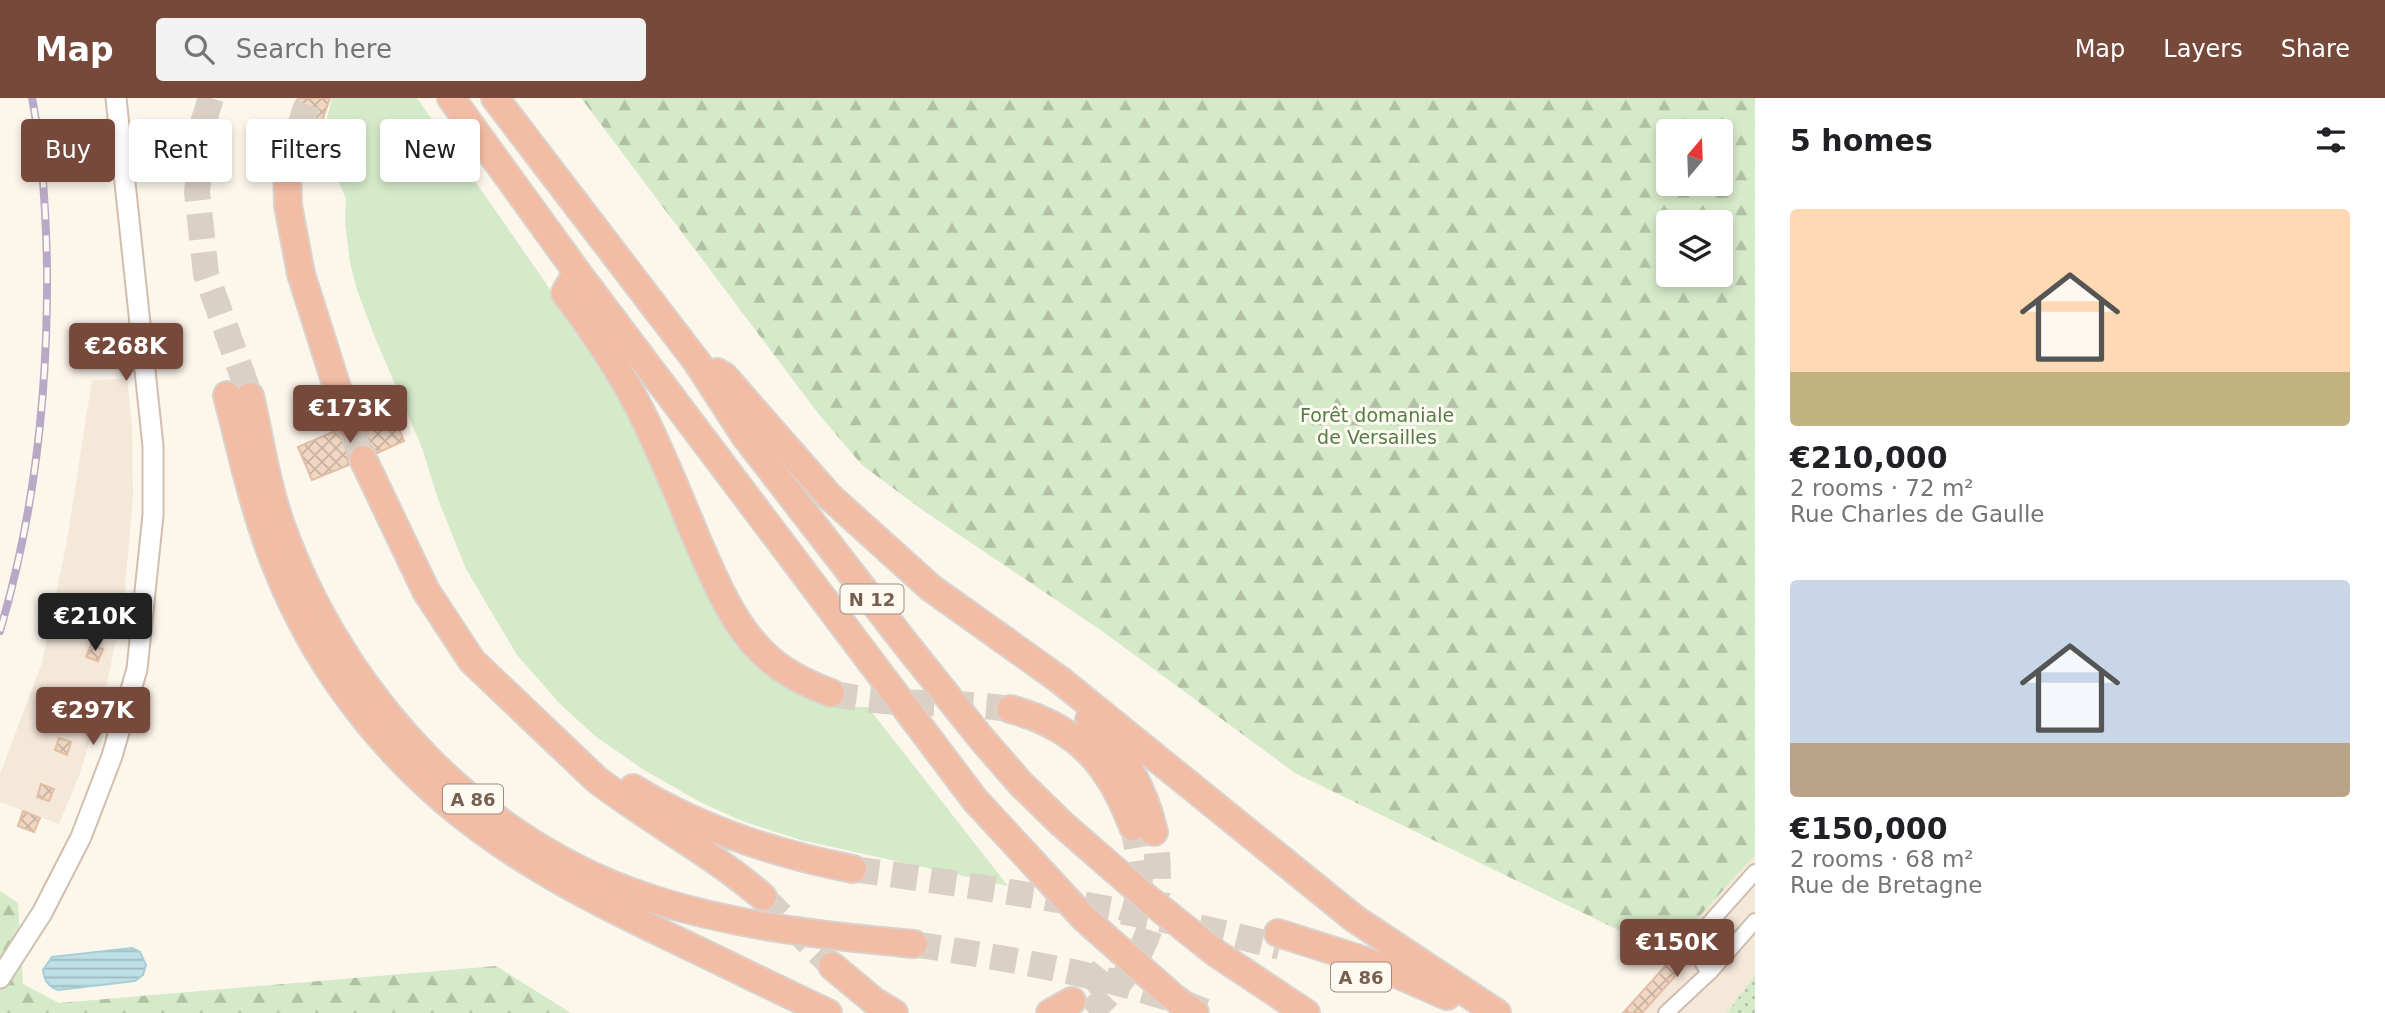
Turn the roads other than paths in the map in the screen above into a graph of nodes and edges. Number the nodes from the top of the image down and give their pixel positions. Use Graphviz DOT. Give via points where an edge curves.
graph roads {
  1 [pos="116,98"];
  2 [pos="451,98"];
  3 [pos="495,98"];
  4 [pos="287,182"];
  5 [pos="577,272"];
  6 [pos="697,362"];
  7 [pos="349,425"];
  8 [pos="363,459"];
  9 [pos="931,588"];
  10 [pos="831,693"];
  11 [pos="520,707"];
  12 [pos="1010,709"];
  13 [pos="853,869"];
  14 [pos="1755,873"];
  15 [pos="763,897"];
  16 [pos="1755,922"];
  17 [pos="654,929"];
  18 [pos="914,944"];
  19 [pos="832,966"];
  20 [pos="1710,972"];
  21 [pos="0,978"];
  22 [pos="1668,1012"];
  23 [pos="803,1013"];
  24 [pos="828,1013"];
  25 [pos="894,1013"];
  26 [pos="1195,1013"];
  27 [pos="1306,1013"];
  28 [pos="1440,1013"];
  29 [pos="1480,1013"];
  30 [pos="1497,1013"];
  1 -- 21 [label="main road" via="153,446 153,515 137,669 112,756 81,837 42,913"];
  2 -- 5 [label="highway, N 12"];
  3 -- 6 [label="highway, N 12"];
  4 -- 7 [label="highway" via="301,274"];
  5 -- 10 [label="highway" via="565,293 628,385 731,611 751,641 780,668"];
  5 -- 26 [label="highway, N 12" via="975,800 1085,919"];
  6 -- 9 [label="highway" via="724,376 830,496"];
  6 -- 27 [label="highway, N 12" via="746,436 1005,766 1147,898 1216,953"];
  8 -- 11 [label="highway" via="426,591 472,660"];
  9 -- 12 [label="highway" via="1095,725 1138,783 1144,829 1086,748 1050,723"];
  9 -- 30 [label="highway" via="1060,680 1354,919"];
  11 -- 13 [label="highway" via="638,791 713,829 761,847"];
  11 -- 15 [label="highway" via="596,779 730,869"];
  14 -- 20 [label="street" via="1699,934 1701,961"];
  16 -- 20 [label="street"];
  17 -- 18 [label="highway, A 86" via="530,863 467,819 409,769 360,712 319,652 277,568 255,503 239,395 281,524 315,606 355,673 402,733 476,802 549,852 655,901 784,931"];
  17 -- 23 [label="highway"];
  17 -- 24 [label="highway"];
  19 -- 25 [label="highway"];
  20 -- 22 [label="street"];
  28 -- 29 [label="highway, A 86" via="1279,940 1372,964"];
}
